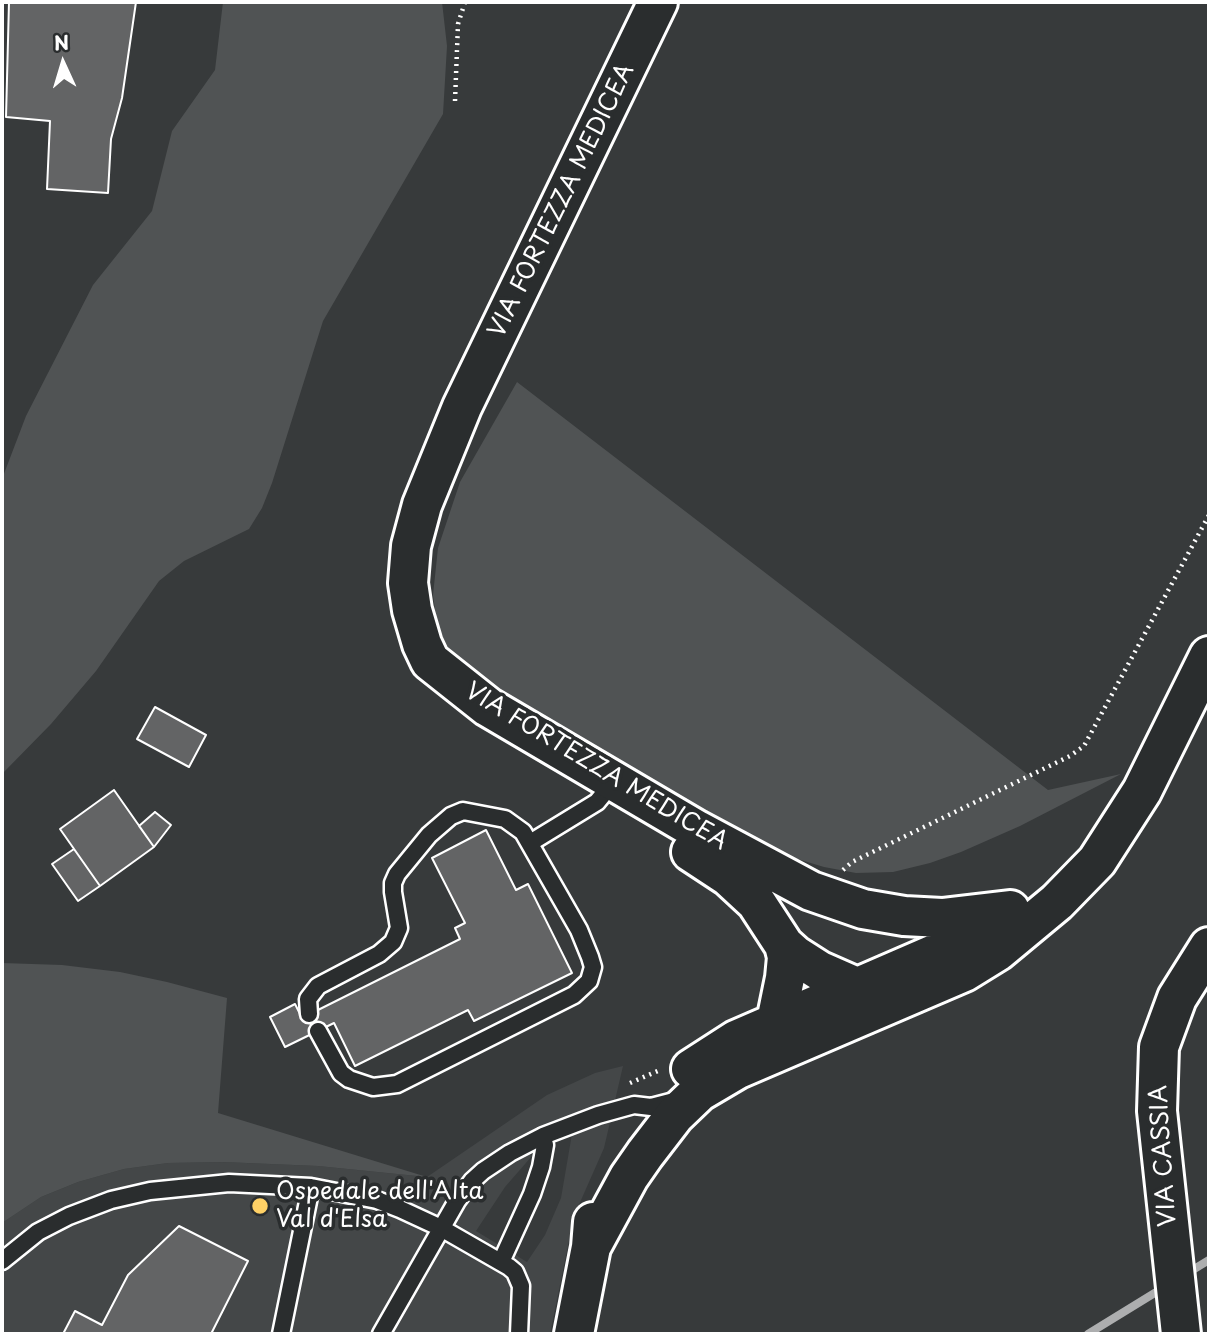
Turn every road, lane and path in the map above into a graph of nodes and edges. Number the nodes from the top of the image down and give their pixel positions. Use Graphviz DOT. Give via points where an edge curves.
graph roads {
  1 [pos="465,2"];
  2 [pos="658,2"];
  3 [pos="455,101"];
  4 [pos="1209,515"];
  5 [pos="1209,656"];
  6 [pos="609,788"];
  7 [pos="1114,832"];
  8 [pos="530,843"];
  9 [pos="840,872"];
  10 [pos="1010,910"];
  11 [pos="785,945"];
  12 [pos="1209,947"];
  13 [pos="998,951"];
  14 [pos="855,987"];
  15 [pos="309,1014"];
  16 [pos="776,1022"];
  17 [pos="318,1031"];
  18 [pos="699,1092"];
  19 [pos="650,1107"];
  20 [pos="543,1136"];
  21 [pos="311,1187"];
  22 [pos="441,1228"];
  23 [pos="591,1247"];
  24 [pos="2,1261"];
  25 [pos="501,1262"];
  26 [pos="1181,1330"];
  27 [pos="281,1334"];
  28 [pos="381,1334"];
  29 [pos="519,1334"];
  30 [pos="574,1334"];
  1 -- 3 [label="path" via="458,24"];
  2 -- 6 [label="main road, VIA FORTEZZA MEDICEA" via="462,408 422,505 411,546 408,583 415,622 430,661 450,694 472,716"];
  4 -- 9 [label="path" via="1084,746"];
  5 -- 7 [label="main road" via="1142,791"];
  6 -- 8 [label="lane"];
  6 -- 10 [label="main road, VIA FORTEZZA MEDICEA" via="843,903 922,917"];
  6 -- 11 [label="main road" via="729,877 756,902"];
  7 -- 10 [label="main road"];
  7 -- 13 [label="main road" via="1097,861"];
  8 -- 15 [label="lane" via="515,825 499,818 463,811 445,820 405,862 393,883 399,928 393,942 318,986 308,999"];
  8 -- 17 [label="lane" via="590,957 592,974 583,988 410,1079 383,1087 362,1085 341,1073"];
  10 -- 14 [label="main road" via="954,944"];
  11 -- 14 [label="main road" via="806,963"];
  11 -- 16 [label="main road" via="785,978"];
  12 -- 26 [label="main road, VIA CASSIA" via="1177,998 1160,1047 1157,1111"];
  13 -- 14 [label="main road" via="959,960 878,994"];
  13 -- 18 [label="main road" via="946,982 755,1061"];
  14 -- 16 [label="main road"];
  16 -- 19 [label="main road" via="709,1056"];
  18 -- 19 [label="lane"];
  18 -- 23 [label="main road" via="645,1154"];
  19 -- 20 [label="lane" via="634,1105 609,1111"];
  19 -- 23 [label="main road" via="603,1185 594,1210"];
  20 -- 22 [label="lane" via="472,1181"];
  20 -- 25 [label="lane" via="538,1176"];
  21 -- 22 [label="lane" via="377,1200"];
  21 -- 24 [label="lane" via="229,1183 111,1200 38,1232"];
  21 -- 27 [label="lane"];
  22 -- 25 [label="lane"];
  22 -- 28 [label="lane"];
  23 -- 30 [label="main road"];
  25 -- 29 [label="lane" via="514,1272 521,1286"];
}
